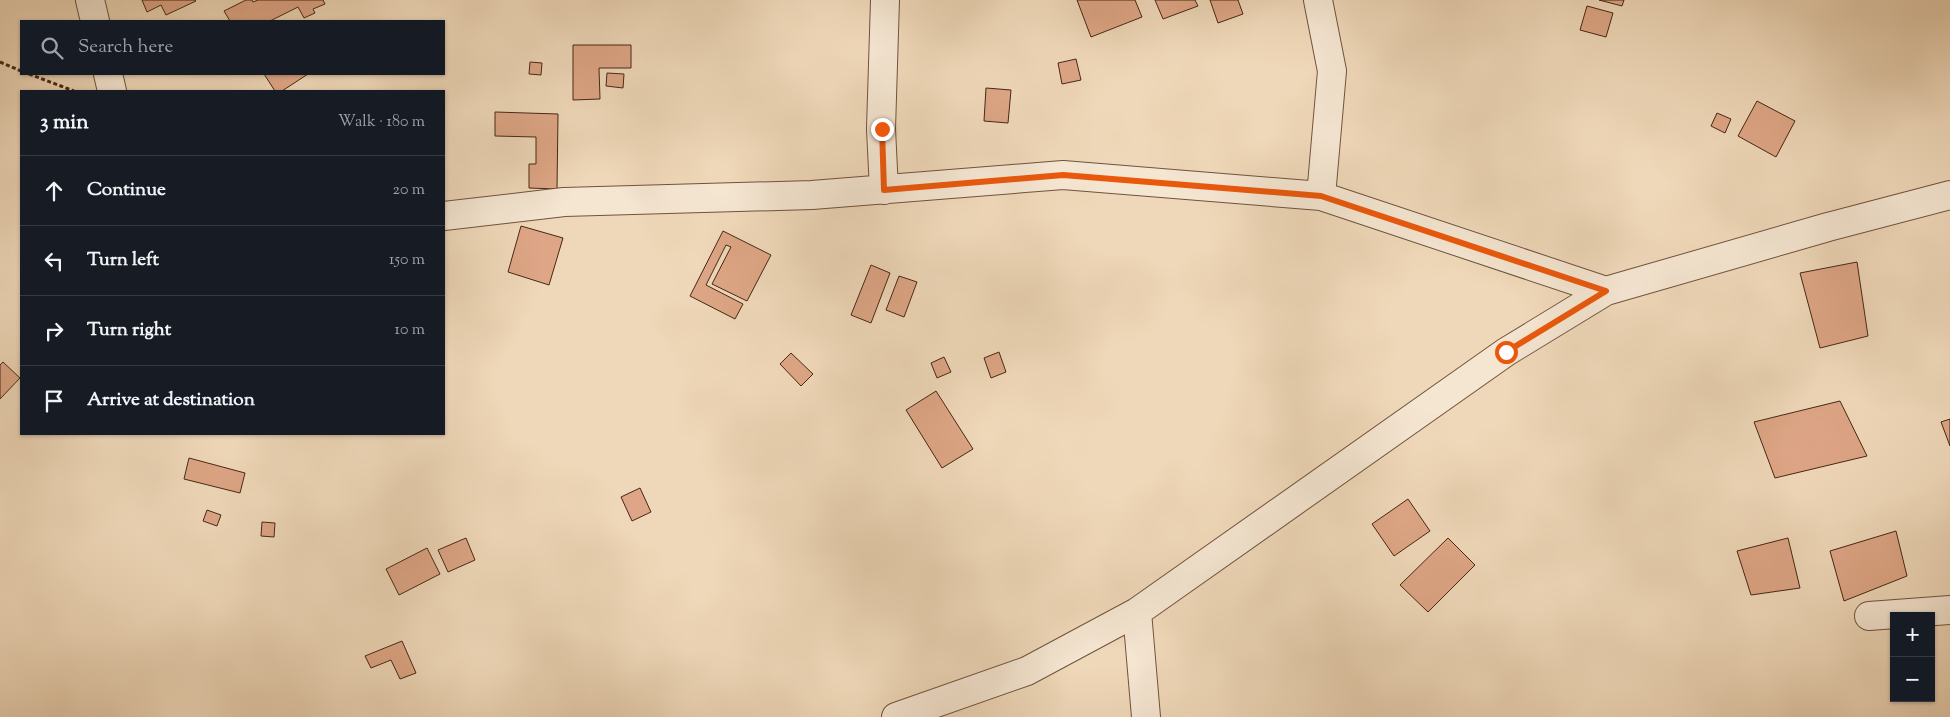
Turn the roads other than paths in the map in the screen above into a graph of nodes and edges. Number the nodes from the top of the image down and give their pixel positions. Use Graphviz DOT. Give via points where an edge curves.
graph roads {
  1 [pos="90,0"];
  2 [pos="885,0"];
  3 [pos="1318,0"];
  4 [pos="95,20"];
  5 [pos="108,75"];
  6 [pos="112,90"];
  7 [pos="884,190"];
  8 [pos="1950,195"];
  9 [pos="1321,196"];
  10 [pos="445,216"];
  11 [pos="1606,291"];
  12 [pos="1950,610"];
  13 [pos="1137,612"];
  14 [pos="1868,616"];
  15 [pos="896,717"];
  16 [pos="1146,717"];
  1 -- 4 [label="street"];
  2 -- 7 [label="street"];
  3 -- 9 [label="street" via="1332,71"];
  5 -- 6 [label="street"];
  7 -- 9 [label="street" via="1063,175"];
  7 -- 10 [label="street" via="564,202"];
  8 -- 11 [label="street"];
  9 -- 11 [label="street"];
  11 -- 13 [label="street" via="1506,352"];
  12 -- 14 [label="street"];
  13 -- 15 [label="street" via="1027,671"];
  13 -- 16 [label="street"];
}
